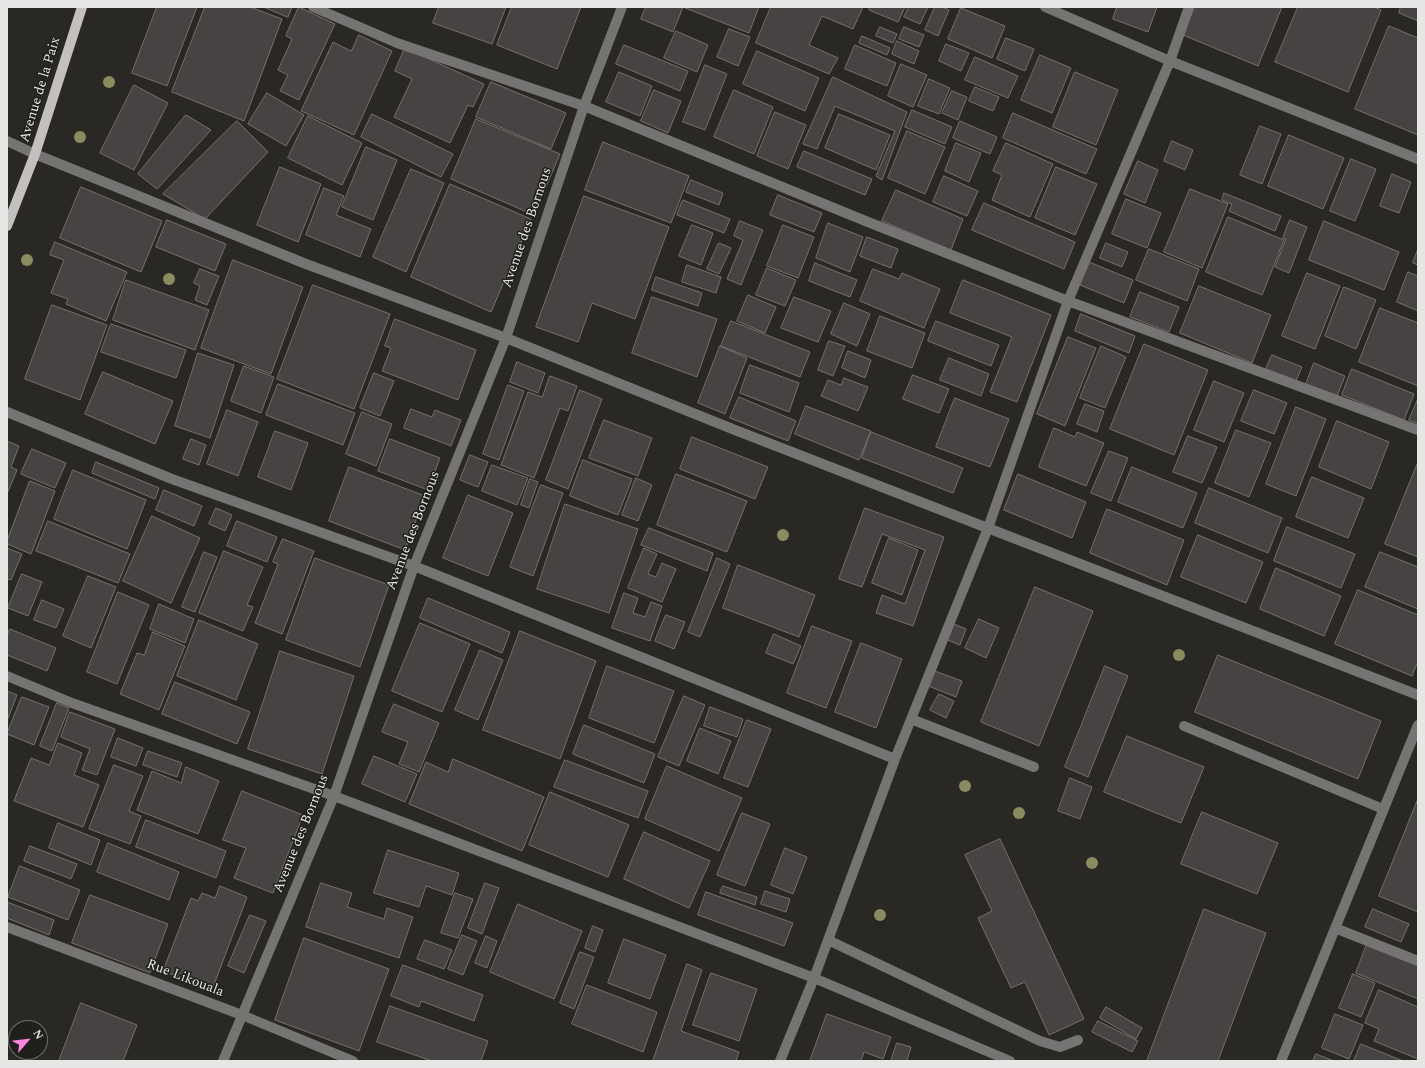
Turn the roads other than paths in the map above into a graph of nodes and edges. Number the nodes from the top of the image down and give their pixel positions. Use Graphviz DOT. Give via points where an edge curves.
graph roads {
  1 [pos="82,7"];
  2 [pos="313,7"];
  3 [pos="622,7"];
  4 [pos="1045,7"];
  5 [pos="1189,7"];
  6 [pos="1170,61"];
  7 [pos="584,106"];
  8 [pos="7,140"];
  9 [pos="35,154"];
  10 [pos="1418,160"];
  11 [pos="7,226"];
  12 [pos="1068,301"];
  13 [pos="506,338"];
  14 [pos="7,412"];
  15 [pos="1418,430"];
  16 [pos="988,528"];
  17 [pos="414,566"];
  18 [pos="7,676"];
  19 [pos="1418,695"];
  20 [pos="911,719"];
  21 [pos="1418,725"];
  22 [pos="1184,726"];
  23 [pos="895,759"];
  24 [pos="1034,767"];
  25 [pos="334,796"];
  26 [pos="1383,809"];
  27 [pos="7,927"];
  28 [pos="1335,928"];
  29 [pos="828,940"];
  30 [pos="1418,960"];
  31 [pos="814,978"];
  32 [pos="242,1015"];
  33 [pos="1078,1040"];
  34 [pos="223,1061"];
  35 [pos="353,1061"];
  36 [pos="780,1061"];
  37 [pos="1010,1061"];
  38 [pos="1281,1061"];
  1 -- 9 [label="main road, Avenue de la Paix"];
  2 -- 7 [label="street" via="397,43"];
  3 -- 7 [label="street, Avenue des Bornous"];
  4 -- 6 [label="street"];
  5 -- 6 [label="street"];
  6 -- 10 [label="street"];
  6 -- 12 [label="street"];
  7 -- 12 [label="street"];
  7 -- 13 [label="street, Avenue des Bornous"];
  8 -- 9 [label="street"];
  9 -- 11 [label="main road, Avenue de la Paix"];
  9 -- 13 [label="street" via="306,264"];
  12 -- 15 [label="street"];
  12 -- 16 [label="street"];
  13 -- 16 [label="street"];
  13 -- 17 [label="street, Avenue des Bornous"];
  14 -- 17 [label="street" via="172,479"];
  16 -- 19 [label="street"];
  16 -- 20 [label="street"];
  17 -- 23 [label="street"];
  17 -- 25 [label="street, Avenue des Bornous"];
  18 -- 25 [label="street" via="72,703"];
  20 -- 23 [label="street"];
  20 -- 24 [label="street"];
  21 -- 26 [label="street"];
  22 -- 26 [label="street"];
  23 -- 29 [label="street"];
  25 -- 31 [label="street"];
  25 -- 32 [label="street, Avenue des Bornous"];
  26 -- 28 [label="street"];
  27 -- 32 [label="street, Rue Likouala"];
  28 -- 30 [label="street"];
  28 -- 38 [label="street"];
  29 -- 31 [label="street"];
  29 -- 33 [label="street" via="1040,1041 1060,1047"];
  31 -- 36 [label="street"];
  31 -- 37 [label="street"];
  32 -- 34 [label="street, Avenue des Bornous"];
  32 -- 35 [label="street, Rue Likouala"];
}
